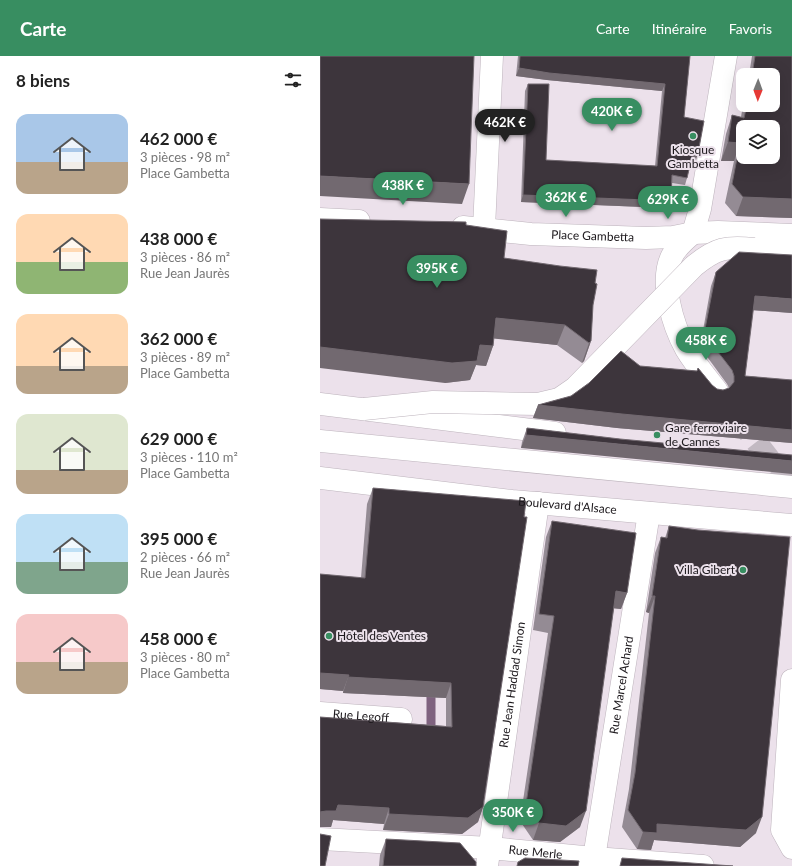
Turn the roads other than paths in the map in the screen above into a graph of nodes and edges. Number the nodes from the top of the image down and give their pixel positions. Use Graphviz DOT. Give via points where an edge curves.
graph roads {
  1 [pos="492,56"];
  2 [pos="726,56"];
  3 [pos="320,219"];
  4 [pos="375,222"];
  5 [pos="446,226"];
  6 [pos="484,228"];
  7 [pos="693,233"];
  8 [pos="792,235"];
  9 [pos="792,252"];
  10 [pos="717,391"];
  11 [pos="320,404"];
  12 [pos="364,409"];
  13 [pos="577,435"];
  14 [pos="320,441"];
  15 [pos="320,478"];
  16 [pos="792,487"];
  17 [pos="538,503"];
  18 [pos="649,513"];
  19 [pos="792,525"];
  20 [pos="792,680"];
  21 [pos="320,713"];
  22 [pos="401,719"];
  23 [pos="320,839"];
  24 [pos="792,848"];
  25 [pos="488,857"];
  26 [pos="594,858"];
  27 [pos="703,866"];
  1 -- 6 [label="main road"];
  2 -- 7 [label="main road" via="700,209"];
  3 -- 4 [label="main road"];
  5 -- 6 [label="main road, Place Gambetta"];
  6 -- 7 [label="main road, Place Gambetta" via="531,234 646,238"];
  7 -- 8 [label="main road, Place Gambetta"];
  7 -- 10 [label="main road" via="680,244 668,266 670,305 679,336 687,351"];
  9 -- 12 [label="main road, bridge" via="738,247 715,251 702,259 575,388 559,399 538,404 433,402"];
  11 -- 12 [label="main road"];
  12 -- 13 [label="main road"];
  14 -- 16 [label="main road"];
  15 -- 17 [label="main road, Boulevard d'Alsace"];
  17 -- 18 [label="main road, Boulevard d'Alsace"];
  17 -- 25 [label="main road, Rue Jean Haddad Simon"];
  18 -- 19 [label="main road, Boulevard d'Alsace"];
  18 -- 26 [label="main road, Rue Marcel Achard"];
  20 -- 24 [label="main road" via="782,830"];
  21 -- 22 [label="main road, Rue Legoff"];
  23 -- 25 [label="main road, Rue Merle"];
  25 -- 26 [label="main road, Rue Merle"];
  26 -- 27 [label="main road, Rue Merle"];
}
